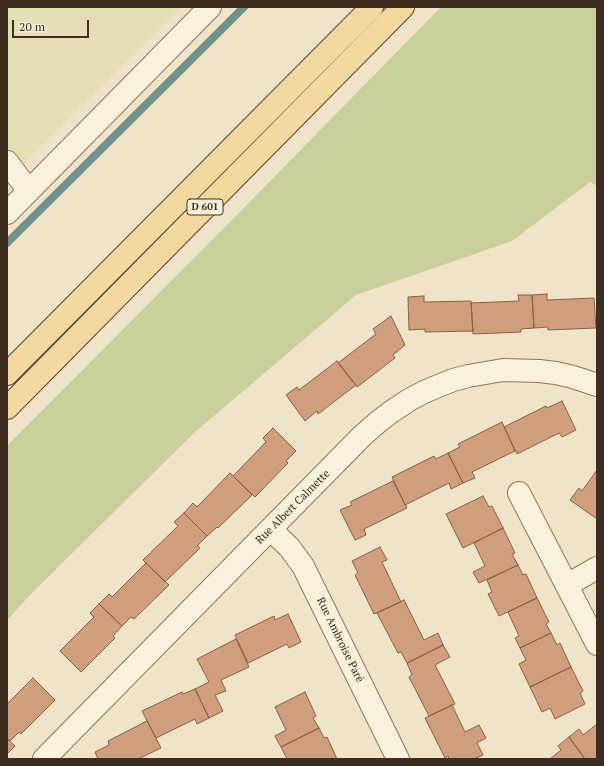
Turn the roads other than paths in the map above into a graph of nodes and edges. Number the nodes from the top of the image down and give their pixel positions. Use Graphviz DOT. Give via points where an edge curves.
graph roads {
  1 [pos="210,7"];
  2 [pos="372,7"];
  3 [pos="403,7"];
  4 [pos="7,162"];
  5 [pos="29,191"];
  6 [pos="7,213"];
  7 [pos="7,374"];
  8 [pos="597,385"];
  9 [pos="7,408"];
  10 [pos="519,493"];
  11 [pos="271,530"];
  12 [pos="597,568"];
  13 [pos="566,585"];
  14 [pos="597,644"];
  15 [pos="44,759"];
  16 [pos="398,759"];
  1 -- 5 [label="street"];
  2 -- 7 [label="main road, D 601"];
  3 -- 9 [label="main road, D 601"];
  4 -- 5 [label="street"];
  5 -- 6 [label="street"];
  8 -- 11 [label="street, Rue Albert Calmette" via="556,373 503,370 468,376 431,389 391,412 362,436"];
  10 -- 13 [label="street"];
  11 -- 15 [label="street, Rue Albert Calmette"];
  11 -- 16 [label="street, Rue Ambroise Paré" via="289,547 303,566"];
  12 -- 13 [label="street"];
  13 -- 14 [label="street"];
}
